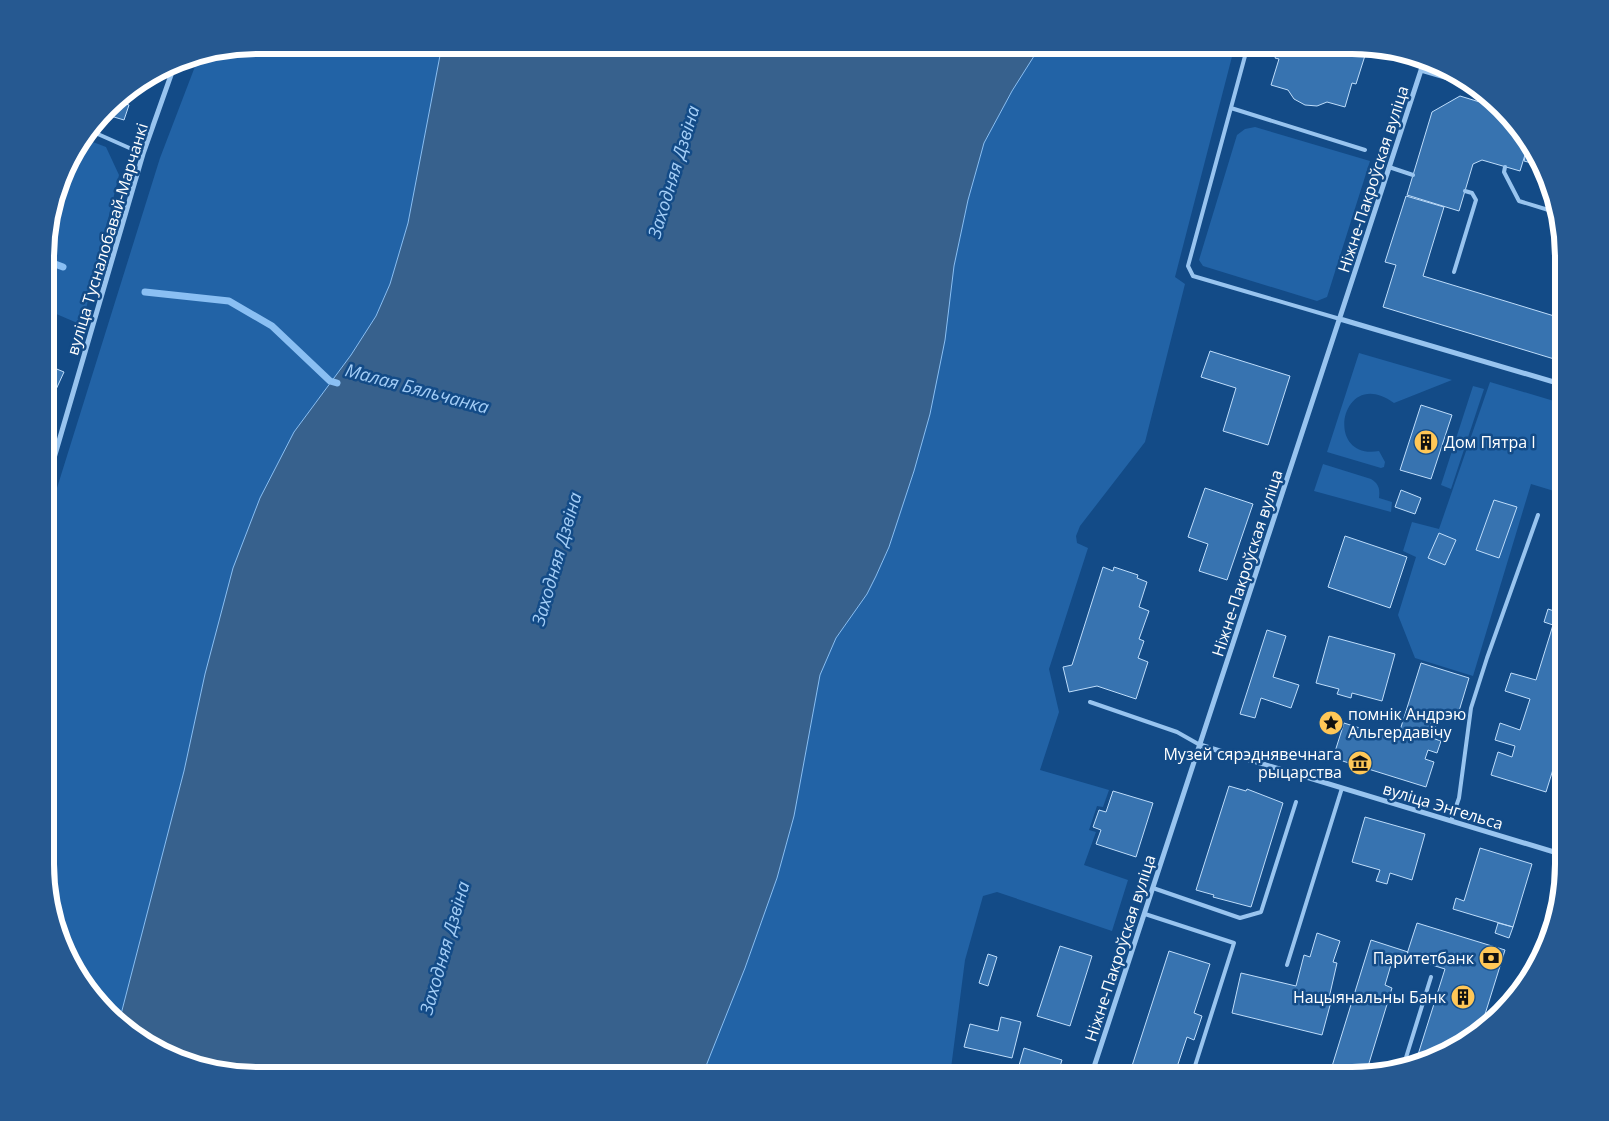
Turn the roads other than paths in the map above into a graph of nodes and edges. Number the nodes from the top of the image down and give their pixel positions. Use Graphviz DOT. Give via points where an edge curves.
graph roads {
  1 [pos="1246,54"];
  2 [pos="1422,66"];
  3 [pos="1421,70"];
  4 [pos="172,73"];
  5 [pos="1448,78"];
  6 [pos="1231,108"];
  7 [pos="96,133"];
  8 [pos="1365,150"];
  9 [pos="143,154"];
  10 [pos="1389,167"];
  11 [pos="1505,167"];
  12 [pos="1413,175"];
  13 [pos="1465,191"];
  14 [pos="1549,210"];
  15 [pos="1454,272"];
  16 [pos="1340,318"];
  17 [pos="1555,382"];
  18 [pos="54,458"];
  19 [pos="1538,516"];
  20 [pos="1090,702"];
  21 [pos="1200,745"];
  22 [pos="1342,788"];
  23 [pos="1296,802"];
  24 [pos="1451,821"];
  25 [pos="1555,852"];
  26 [pos="1153,888"];
  27 [pos="1145,914"];
  28 [pos="1287,965"];
  29 [pos="1431,977"];
  30 [pos="1405,1060"];
  31 [pos="1094,1067"];
  32 [pos="1195,1067"];
  1 -- 6 [label="lane"];
  2 -- 3 [label="street, Ніжне-Пакроўская вуліца"];
  3 -- 5 [label="street"];
  3 -- 10 [label="street, Ніжне-Пакроўская вуліца"];
  4 -- 9 [label="street, вуліца Тусналобавай-Марчанкі"];
  6 -- 8 [label="lane"];
  6 -- 16 [label="lane" via="1188,266 1193,276"];
  7 -- 9 [label="lane"];
  9 -- 18 [label="street, вуліца Тусналобавай-Марчанкі"];
  10 -- 12 [label="lane"];
  10 -- 16 [label="street, Ніжне-Пакроўская вуліца"];
  11 -- 14 [label="lane" via="1504,172 1519,201"];
  13 -- 15 [label="lane" via="1472,193 1476,200"];
  16 -- 17 [label="street"];
  16 -- 21 [label="street, Ніжне-Пакроўская вуліца"];
  19 -- 24 [label="lane" via="1471,708 1459,798"];
  20 -- 21 [label="lane" via="1177,732"];
  21 -- 22 [label="street, вуліца Энгельса"];
  21 -- 26 [label="street, Ніжне-Пакроўская вуліца"];
  22 -- 24 [label="street, вуліца Энгельса"];
  22 -- 28 [label="lane"];
  23 -- 26 [label="lane" via="1261,912 1240,918"];
  24 -- 25 [label="street, вуліца Энгельса"];
  26 -- 27 [label="street, Ніжне-Пакроўская вуліца"];
  27 -- 31 [label="street, Ніжне-Пакроўская вуліца"];
  27 -- 32 [label="lane" via="1234,943"];
  29 -- 30 [label="lane"];
}
